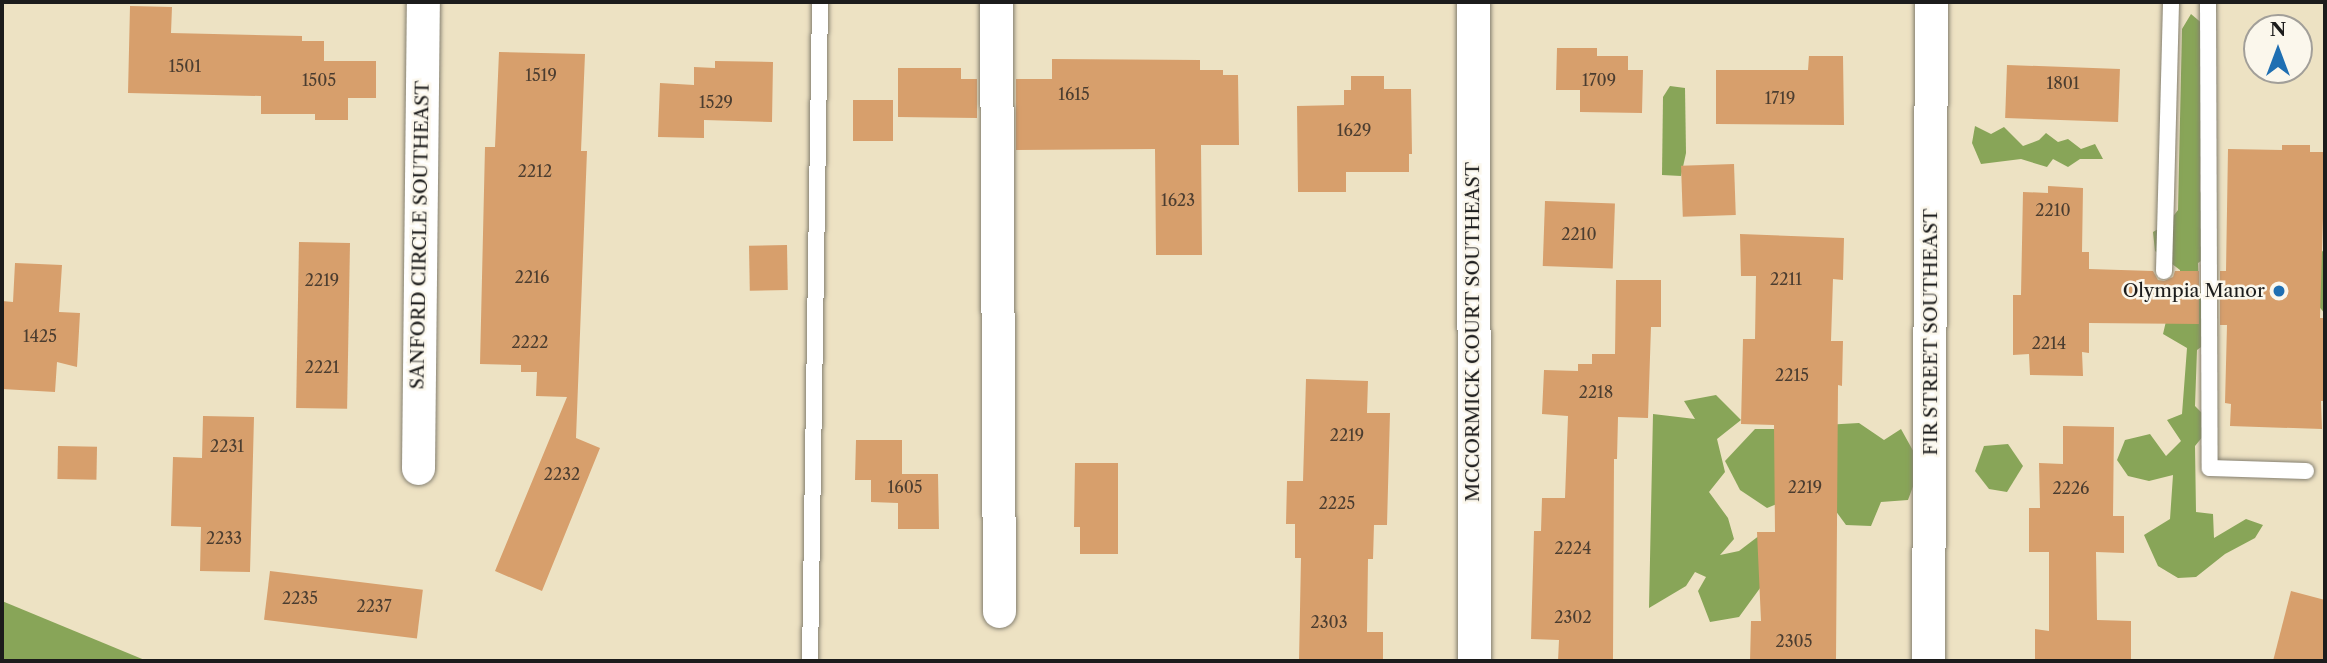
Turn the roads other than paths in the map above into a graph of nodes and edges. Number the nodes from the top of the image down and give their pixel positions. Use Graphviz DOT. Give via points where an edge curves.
graph roads {
  1 [pos="423,2"];
  2 [pos="820,2"];
  3 [pos="996,2"];
  4 [pos="1473,2"];
  5 [pos="1931,2"];
  6 [pos="2171,2"];
  7 [pos="2208,2"];
  8 [pos="2164,271"];
  9 [pos="418,468"];
  10 [pos="2306,471"];
  11 [pos="999,611"];
  12 [pos="810,661"];
  13 [pos="1474,661"];
  14 [pos="1928,661"];
  1 -- 9 [label="street, SANFORD CIRCLE SOUTHEAST"];
  2 -- 12 [label="lane"];
  3 -- 11 [label="street"];
  4 -- 13 [label="street, MCCORMICK COURT SOUTHEAST"];
  5 -- 14 [label="street, FIR STREET SOUTHEAST"];
  6 -- 8 [label="lane"];
  7 -- 10 [label="lane" via="2210,468"];
}
